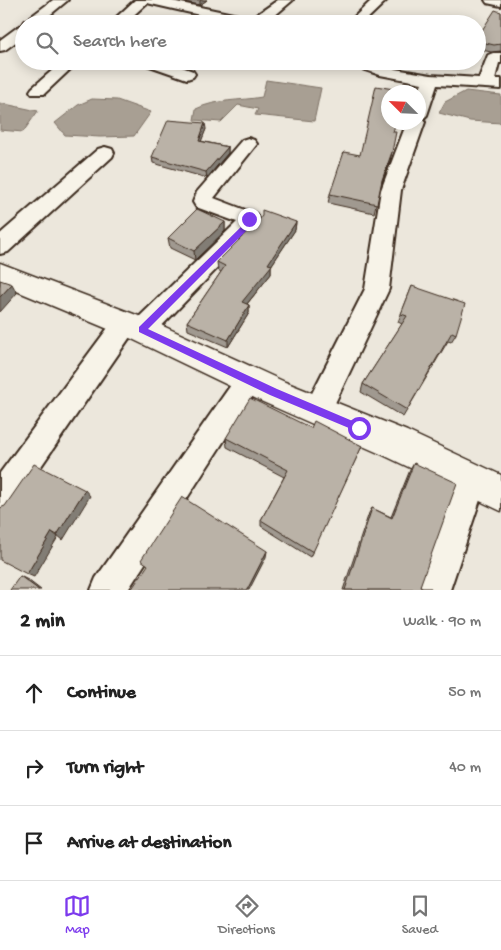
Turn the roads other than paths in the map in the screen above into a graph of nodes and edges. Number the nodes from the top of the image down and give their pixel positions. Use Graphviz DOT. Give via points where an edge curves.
graph roads {
  1 [pos="61,0"];
  2 [pos="143,0"];
  3 [pos="149,0"];
  4 [pos="286,0"];
  5 [pos="380,0"];
  6 [pos="492,0"];
  7 [pos="501,2"];
  8 [pos="179,3"];
  9 [pos="42,15"];
  10 [pos="126,15"];
  11 [pos="225,15"];
  12 [pos="266,15"];
  13 [pos="364,15"];
  14 [pos="15,36"];
  15 [pos="0,47"];
  16 [pos="501,58"];
  17 [pos="62,70"];
  18 [pos="175,70"];
  19 [pos="380,70"];
  20 [pos="187,74"];
  21 [pos="430,80"];
  22 [pos="493,83"];
  23 [pos="38,91"];
  24 [pos="426,92"];
  25 [pos="413,130"];
  26 [pos="248,144"];
  27 [pos="105,153"];
  28 [pos="0,246"];
  29 [pos="0,273"];
  30 [pos="134,327"];
  31 [pos="249,380"];
  32 [pos="317,411"];
  33 [pos="472,479"];
  34 [pos="501,493"];
  35 [pos="0,499"];
  36 [pos="108,590"];
  37 [pos="433,590"];
  1 -- 9 [label="street"];
  2 -- 10 [label="street"];
  3 -- 8 [label="street"];
  4 -- 12 [label="street"];
  5 -- 13 [label="street"];
  6 -- 7 [label="street"];
  8 -- 11 [label="street"];
  14 -- 15 [label="street"];
  16 -- 22 [label="street" via="493,58"];
  17 -- 23 [label="street"];
  18 -- 20 [label="street"];
  19 -- 21 [label="street"];
  21 -- 22 [label="street"];
  21 -- 24 [label="street"];
  25 -- 32 [label="street" via="390,190 377,289"];
  26 -- 30 [label="street" via="203,202 245,217 249,223"];
  27 -- 28 [label="street"];
  29 -- 30 [label="street"];
  30 -- 31 [label="street"];
  30 -- 35 [label="street"];
  31 -- 32 [label="street"];
  31 -- 36 [label="street"];
  32 -- 33 [label="street"];
  33 -- 34 [label="street"];
  33 -- 37 [label="street"];
}
